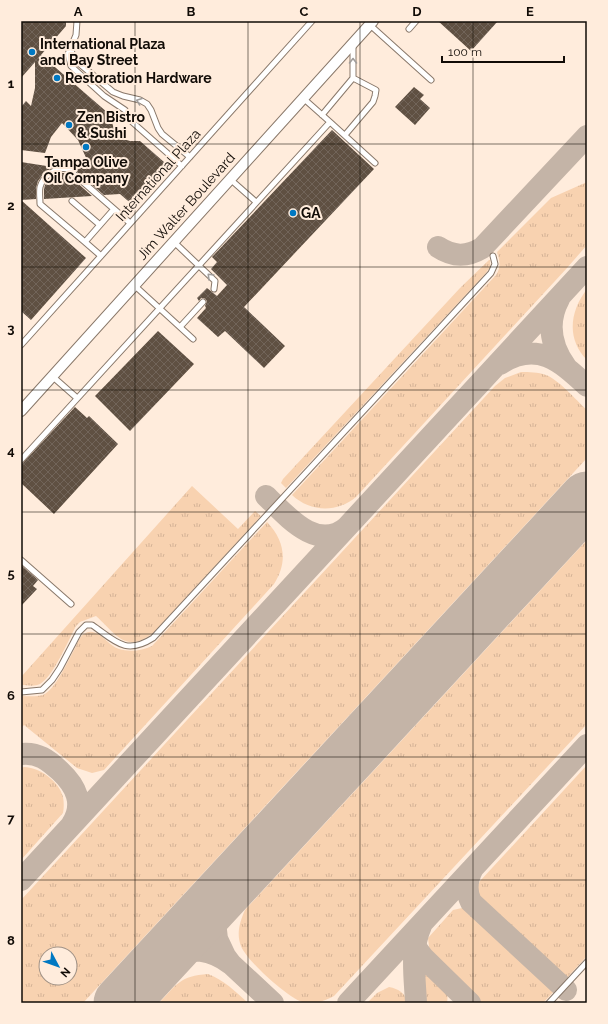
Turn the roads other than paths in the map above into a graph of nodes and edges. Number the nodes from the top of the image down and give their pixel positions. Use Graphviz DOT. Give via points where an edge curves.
graph roads {
  1 [pos="78,21"];
  2 [pos="312,21"];
  3 [pos="416,21"];
  4 [pos="371,23"];
  5 [pos="409,29"];
  6 [pos="353,43"];
  7 [pos="70,48"];
  8 [pos="353,78"];
  9 [pos="431,80"];
  10 [pos="303,98"];
  11 [pos="322,115"];
  12 [pos="330,122"];
  13 [pos="345,136"];
  14 [pos="190,158"];
  15 [pos="375,163"];
  16 [pos="182,166"];
  17 [pos="230,179"];
  18 [pos="72,201"];
  19 [pos="256,202"];
  20 [pos="114,209"];
  21 [pos="130,223"];
  22 [pos="100,225"];
  23 [pos="173,241"];
  24 [pos="85,242"];
  25 [pos="101,256"];
  26 [pos="493,256"];
  27 [pos="198,265"];
  28 [pos="134,285"];
  29 [pos="214,289"];
  30 [pos="203,302"];
  31 [pos="160,308"];
  32 [pos="180,327"];
  33 [pos="193,339"];
  34 [pos="21,345"];
  35 [pos="52,376"];
  36 [pos="77,398"];
  37 [pos="21,410"];
  38 [pos="21,460"];
  39 [pos="21,560"];
  40 [pos="71,604"];
  41 [pos="21,692"];
  42 [pos="587,962"];
  43 [pos="549,1003"];
  1 -- 7 [label="lane" via="76,35"];
  2 -- 14 [label="lane, International Plaza"];
  3 -- 5 [label="lane"];
  4 -- 6 [label="street, Jim Walter Boulevard"];
  4 -- 9 [label="lane"];
  8 -- 6 [label="lane, one-way"];
  6 -- 10 [label="street, Jim Walter Boulevard"];
  14 -- 7 [label="lane, one-way" via="162,134 147,104 114,92 74,59"];
  7 -- 16 [label="lane" via="68,54 71,66 104,96 125,110 131,121"];
  8 -- 11 [label="lane"];
  8 -- 13 [label="lane" via="376,90 373,102"];
  10 -- 11 [label="lane"];
  10 -- 17 [label="street, Jim Walter Boulevard"];
  11 -- 12 [label="lane"];
  12 -- 13 [label="lane"];
  12 -- 19 [label="lane"];
  13 -- 15 [label="lane"];
  14 -- 16 [label="lane, International Plaza"];
  16 -- 21 [label="lane, International Plaza"];
  17 -- 19 [label="lane"];
  17 -- 23 [label="street, Jim Walter Boulevard"];
  18 -- 22 [label="lane"];
  19 -- 27 [label="lane"];
  20 -- 21 [label="lane"];
  20 -- 22 [label="lane"];
  20 -- 24 [label="lane" via="68,169 55,171 43,180 40,204"];
  21 -- 25 [label="lane, International Plaza"];
  22 -- 24 [label="lane"];
  23 -- 27 [label="lane"];
  23 -- 28 [label="street, Jim Walter Boulevard"];
  24 -- 25 [label="lane"];
  25 -- 34 [label="lane, International Plaza"];
  26 -- 41 [label="lane" via="495,264 491,273 153,638 133,647 118,644 92,625 86,625 79,632 52,680 42,690"];
  29 -- 27 [label="lane, one-way" via="215,282"];
  27 -- 31 [label="lane"];
  28 -- 31 [label="lane"];
  28 -- 35 [label="street, Jim Walter Boulevard"];
  30 -- 32 [label="lane"];
  31 -- 32 [label="lane"];
  31 -- 36 [label="lane"];
  32 -- 33 [label="lane"];
  35 -- 36 [label="lane"];
  35 -- 37 [label="street, Jim Walter Boulevard"];
  36 -- 38 [label="lane"];
  39 -- 40 [label="lane"];
  42 -- 43 [label="lane"];
}
